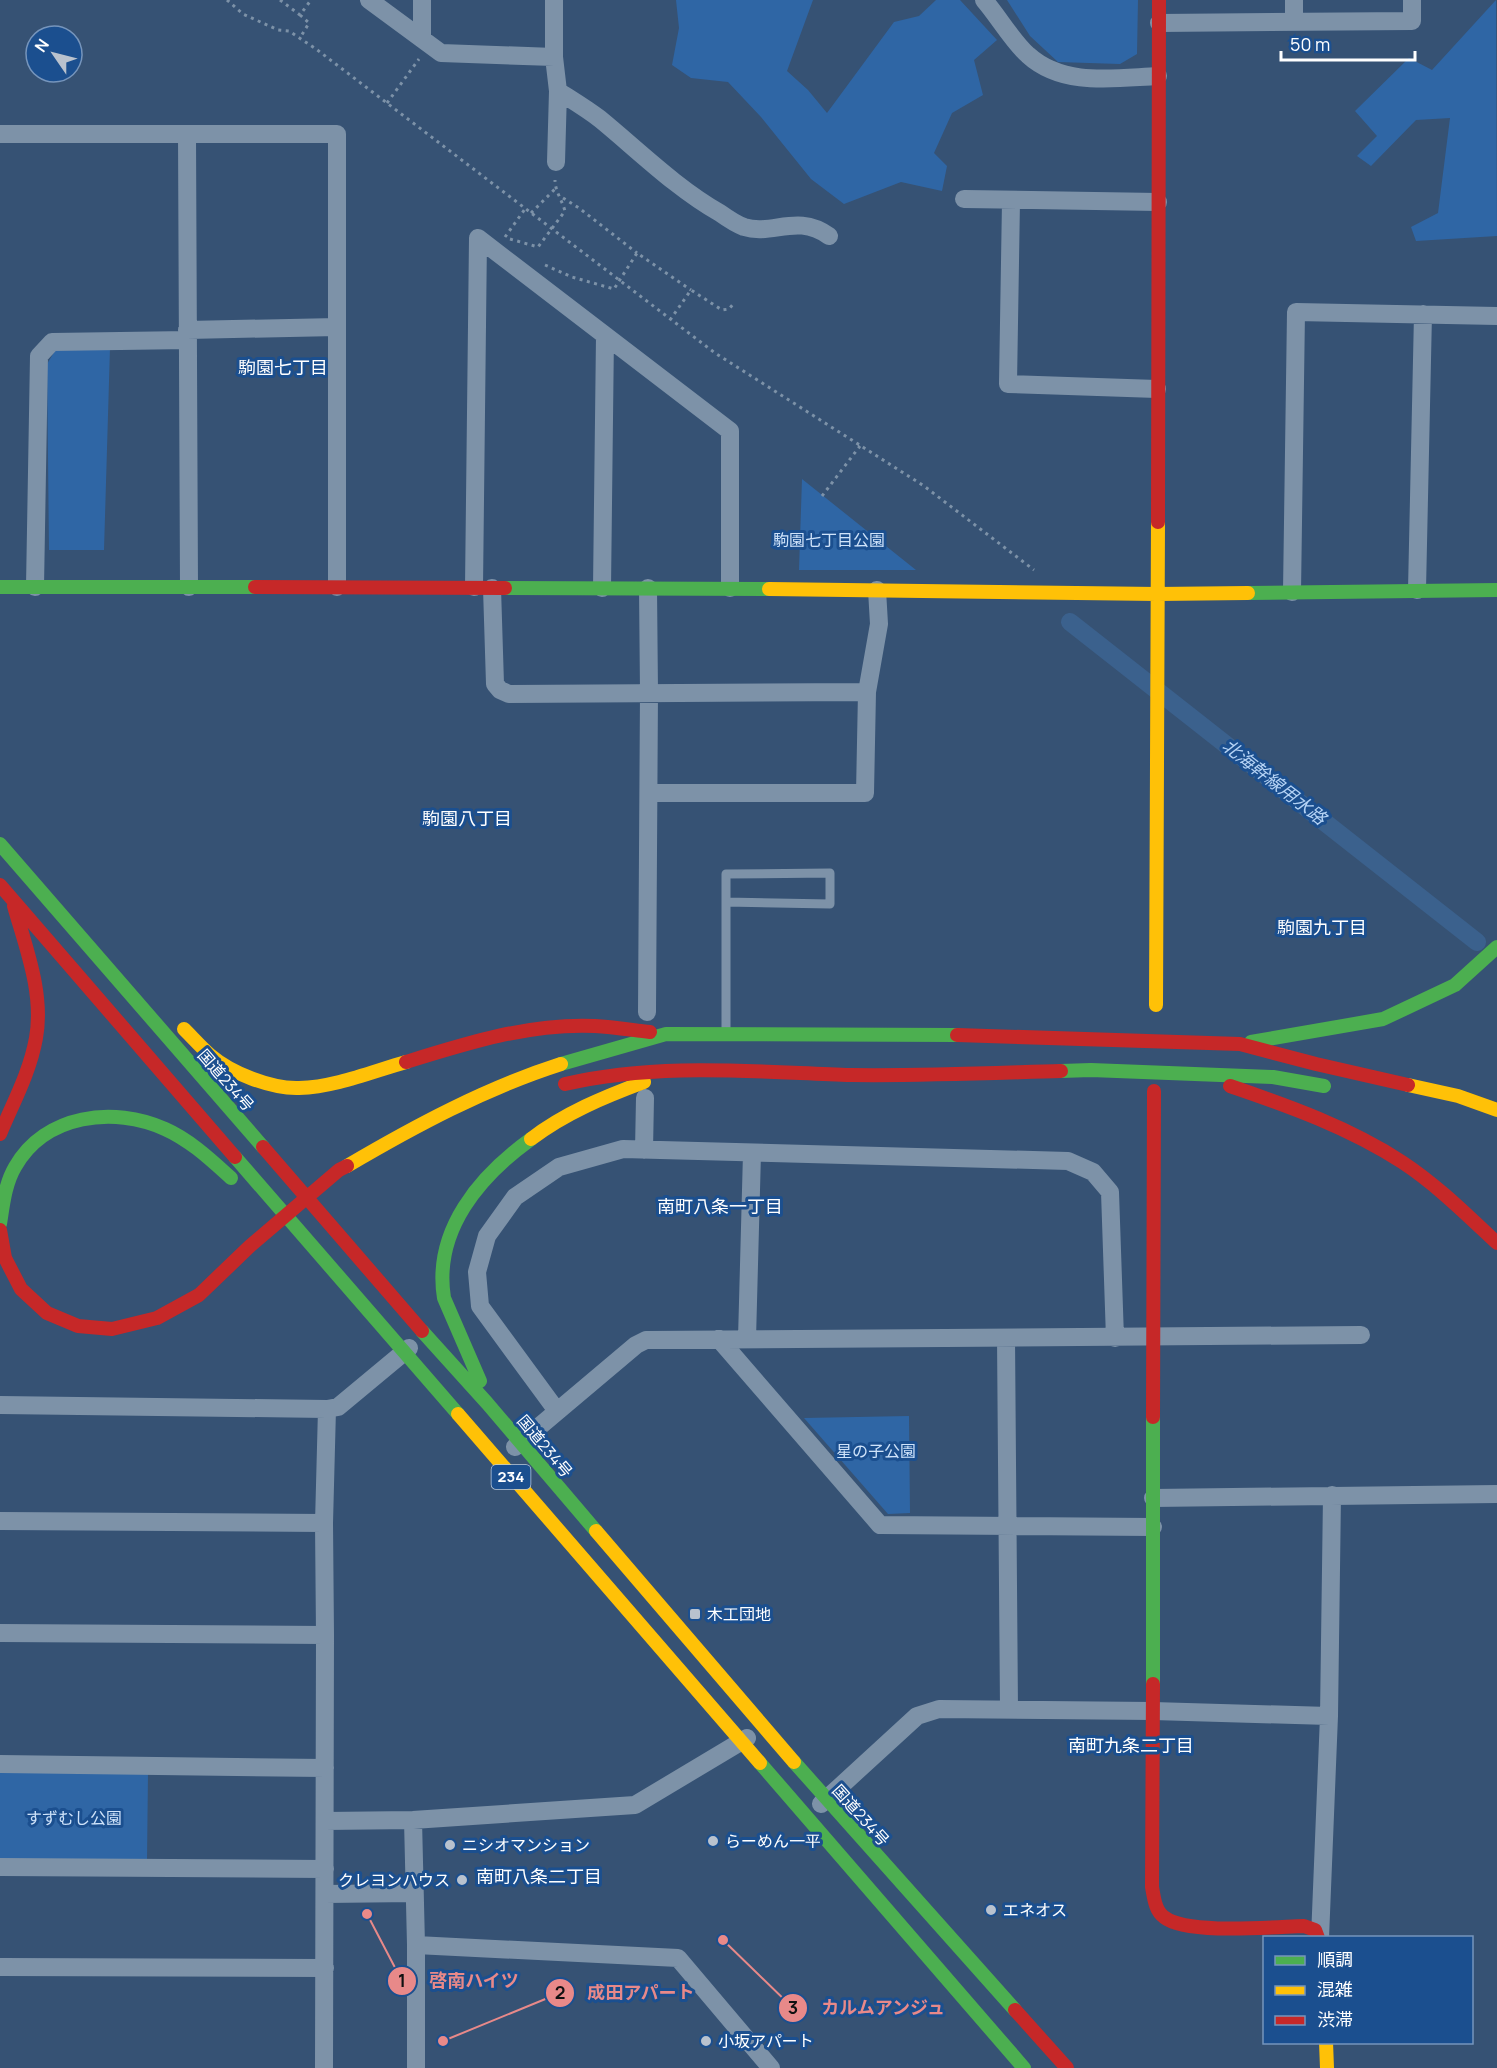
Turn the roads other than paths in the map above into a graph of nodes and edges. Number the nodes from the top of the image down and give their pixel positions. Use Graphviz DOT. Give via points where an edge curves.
graph roads {
  1 [pos="369,0"];
  2 [pos="422,0"];
  3 [pos="554,0"];
  4 [pos="984,0"];
  5 [pos="1159,0"];
  6 [pos="1294,0"];
  7 [pos="1412,0"];
  8 [pos="1294,20"];
  9 [pos="1159,23"];
  10 [pos="426,42"];
  11 [pos="554,57"];
  12 [pos="1158,76"];
  13 [pos="558,91"];
  14 [pos="0,134"];
  15 [pos="187,134"];
  16 [pos="556,162"];
  17 [pos="964,200"];
  18 [pos="1011,201"];
  19 [pos="1158,202"];
  20 [pos="829,236"];
  21 [pos="1423,314"];
  22 [pos="1497,316"];
  23 [pos="337,327"];
  24 [pos="188,335"];
  25 [pos="605,335"];
  26 [pos="1157,389"];
  27 [pos="0,587"];
  28 [pos="35,587"];
  29 [pos="189,587"];
  30 [pos="337,587"];
  31 [pos="483,587"];
  32 [pos="602,588"];
  33 [pos="648,588"];
  34 [pos="730,588"];
  35 [pos="877,590"];
  36 [pos="1417,590"];
  37 [pos="1497,590"];
  38 [pos="1292,592"];
  39 [pos="1158,594"];
  40 [pos="650,692"];
  41 [pos="867,692"];
  42 [pos="649,793"];
  43 [pos="0,844"];
  44 [pos="0,885"];
  45 [pos="13,901"];
  46 [pos="726,902"];
  47 [pos="70,925"];
  48 [pos="1497,947"];
  49 [pos="148,993"];
  50 [pos="1156,1005"];
  51 [pos="647,1012"];
  52 [pos="172,1017"];
  53 [pos="666,1034"];
  54 [pos="726,1034"];
  55 [pos="1240,1044"];
  56 [pos="682,1070"];
  57 [pos="1197,1074"];
  58 [pos="551,1088"];
  59 [pos="1338,1089"];
  60 [pos="1154,1091"];
  61 [pos="645,1098"];
  62 [pos="1497,1110"];
  63 [pos="0,1134"];
  64 [pos="644,1150"];
  65 [pos="752,1153"];
  66 [pos="326,1207"];
  67 [pos="0,1224"];
  68 [pos="0,1230"];
  69 [pos="291,1231"];
  70 [pos="1497,1243"];
  71 [pos="424,1335"];
  72 [pos="1361,1335"];
  73 [pos="1154,1337"];
  74 [pos="1006,1338"];
  75 [pos="1114,1338"];
  76 [pos="719,1339"];
  77 [pos="747,1339"];
  78 [pos="404,1352"];
  79 [pos="487,1403"];
  80 [pos="0,1405"];
  81 [pos="327,1409"];
  82 [pos="557,1411"];
  83 [pos="520,1443"];
  84 [pos="498,1462"];
  85 [pos="1497,1494"];
  86 [pos="1332,1495"];
  87 [pos="1153,1497"];
  88 [pos="0,1521"];
  89 [pos="324,1523"];
  90 [pos="1008,1525"];
  91 [pos="1153,1527"];
  92 [pos="0,1633"];
  93 [pos="325,1635"];
  94 [pos="1009,1709"];
  95 [pos="1153,1711"];
  96 [pos="1329,1716"];
  97 [pos="762,1725"];
  98 [pos="742,1741"];
  99 [pos="0,1764"];
  100 [pos="325,1768"];
  101 [pos="826,1800"];
  102 [pos="805,1815"];
  103 [pos="413,1820"];
  104 [pos="325,1821"];
  105 [pos="0,1867"];
  106 [pos="325,1869"];
  107 [pos="414,1893"];
  108 [pos="325,1894"];
  109 [pos="1318,1936"];
  110 [pos="1319,1936"];
  111 [pos="416,1945"];
  112 [pos="0,1966"];
  113 [pos="325,1968"];
  114 [pos="1326,2044"];
  115 [pos="324,2068"];
  116 [pos="416,2068"];
  117 [pos="771,2068"];
  118 [pos="1024,2068"];
  119 [pos="1067,2068"];
  120 [pos="1327,2068"];
  1 -- 10 [label="street"];
  2 -- 10 [label="street"];
  3 -- 11 [label="street"];
  4 -- 12 [label="street" via="1027,55 1050,71 1080,79"];
  5 -- 9 [label="main road"];
  6 -- 8 [label="street"];
  7 -- 8 [label="street" via="1412,21"];
  8 -- 9 [label="street"];
  9 -- 12 [label="main road"];
  10 -- 11 [label="street" via="441,53"];
  11 -- 13 [label="street"];
  12 -- 19 [label="main road"];
  13 -- 16 [label="street"];
  13 -- 20 [label="street" via="598,117 699,202 727,218 745,227 798,225 820,229"];
  14 -- 15 [label="street"];
  15 -- 23 [label="street" via="337,134"];
  15 -- 24 [label="street"];
  17 -- 18 [label="street"];
  18 -- 19 [label="street"];
  18 -- 26 [label="street" via="1008,384"];
  19 -- 26 [label="main road"];
  21 -- 22 [label="street"];
  21 -- 36 [label="street"];
  21 -- 38 [label="street" via="1296,312"];
  23 -- 24 [label="street"];
  23 -- 30 [label="street"];
  24 -- 28 [label="street" via="52,342 39,356"];
  24 -- 29 [label="street"];
  25 -- 31 [label="street" via="478,238"];
  25 -- 32 [label="street"];
  25 -- 34 [label="street" via="730,431"];
  26 -- 39 [label="main road"];
  27 -- 28 [label="main road"];
  28 -- 29 [label="main road"];
  29 -- 30 [label="main road"];
  30 -- 31 [label="main road"];
  31 -- 32 [label="main road"];
  31 -- 40 [label="street" via="495,684 500,690 509,694"];
  32 -- 33 [label="main road"];
  33 -- 34 [label="main road"];
  33 -- 40 [label="street"];
  34 -- 35 [label="main road"];
  35 -- 39 [label="main road"];
  35 -- 41 [label="street" via="879,624"];
  36 -- 37 [label="main road"];
  36 -- 38 [label="main road"];
  38 -- 39 [label="main road"];
  39 -- 50 [label="main road"];
  40 -- 41 [label="street"];
  40 -- 42 [label="street"];
  41 -- 42 [label="street" via="865,794"];
  42 -- 51 [label="street"];
  43 -- 47 [label="main road, 国道234号 / 234"];
  44 -- 45 [label="main road, 234"];
  45 -- 63 [label="main road" via="36,986 38,1026 29,1063"];
  45 -- 69 [label="main road, 234"];
  46 -- 46 [label="lane" via="830,904 830,873 726,874"];
  46 -- 54 [label="lane"];
  47 -- 49 [label="main road"];
  47 -- 71 [label="main road, 国道234号 / 234"];
  48 -- 55 [label="main road" via="1455,986 1383,1019"];
  52 -- 53 [label="main road" via="211,1056 233,1071 261,1082 298,1088 338,1082 485,1038 537,1029 594,1026"];
  53 -- 54 [label="main road"];
  53 -- 68 [label="main road" via="558,1065 478,1096 409,1130 339,1170 199,1295 157,1318 112,1329 78,1326 46,1312 21,1289 4,1258"];
  54 -- 55 [label="main road" via="909,1034"];
  55 -- 62 [label="main road" via="1458,1096"];
  56 -- 57 [label="main road" via="907,1076 1091,1070"];
  56 -- 58 [label="main road" via="599,1076"];
  56 -- 79 [label="main road" via="630,1086 546,1127 488,1175 452,1226 443,1254 442,1285 448,1316 477,1367"];
  57 -- 59 [label="main road" via="1273,1077"];
  57 -- 70 [label="main road" via="1335,1125 1374,1146 1403,1163 1459,1207"];
  60 -- 73 [label="main road"];
  61 -- 64 [label="street"];
  64 -- 65 [label="street"];
  64 -- 82 [label="street" via="623,1149 559,1167 515,1197 487,1236 477,1272 480,1306"];
  65 -- 75 [label="street" via="1068,1161 1093,1172 1110,1192"];
  65 -- 77 [label="street"];
  66 -- 69 [label="main road"];
  67 -- 69 [label="main road" via="5,1190 19,1160 41,1137 69,1122 102,1115 132,1118 164,1129 190,1144"];
  69 -- 78 [label="main road, 234"];
  71 -- 78 [label="street"];
  71 -- 79 [label="main road, 国道234号 / 234"];
  72 -- 73 [label="street"];
  73 -- 75 [label="street"];
  73 -- 87 [label="main road"];
  74 -- 75 [label="street"];
  74 -- 77 [label="street"];
  74 -- 90 [label="street"];
  76 -- 77 [label="street"];
  76 -- 82 [label="street" via="646,1340"];
  76 -- 90 [label="street" via="880,1525"];
  78 -- 81 [label="street" via="338,1407"];
  78 -- 84 [label="main road, 234"];
  79 -- 83 [label="main road, 国道234号 / 234"];
  80 -- 81 [label="street"];
  81 -- 89 [label="street"];
  82 -- 83 [label="street"];
  83 -- 84 [label="street"];
  83 -- 97 [label="main road, 国道234号 / 234"];
  84 -- 98 [label="main road, 234"];
  85 -- 86 [label="street"];
  86 -- 87 [label="street"];
  86 -- 96 [label="street"];
  87 -- 91 [label="main road"];
  88 -- 89 [label="street"];
  89 -- 93 [label="street"];
  90 -- 91 [label="street"];
  90 -- 94 [label="street"];
  91 -- 95 [label="main road"];
  92 -- 93 [label="street"];
  93 -- 100 [label="street"];
  94 -- 95 [label="street"];
  94 -- 101 [label="street" via="939,1709 917,1716"];
  95 -- 96 [label="street"];
  95 -- 109 [label="main road" via="1152,1887 1155,1904 1163,1917 1172,1924 1201,1927 1304,1926 1315,1930"];
  96 -- 110 [label="street"];
  97 -- 98 [label="street"];
  97 -- 101 [label="main road, 国道234号 / 234"];
  98 -- 102 [label="main road, 234"];
  98 -- 103 [label="street" via="635,1805"];
  99 -- 100 [label="street"];
  100 -- 104 [label="street"];
  101 -- 102 [label="street"];
  101 -- 119 [label="main road, 国道234号 / 234"];
  102 -- 118 [label="main road, 234"];
  103 -- 104 [label="street"];
  103 -- 107 [label="street"];
  104 -- 106 [label="street"];
  105 -- 106 [label="street"];
  106 -- 108 [label="street"];
  107 -- 108 [label="street"];
  107 -- 111 [label="street"];
  108 -- 113 [label="street"];
  111 -- 116 [label="street"];
  111 -- 117 [label="street" via="678,1958"];
  112 -- 113 [label="street"];
  113 -- 115 [label="street"];
  114 -- 120 [label="main road"];
}
